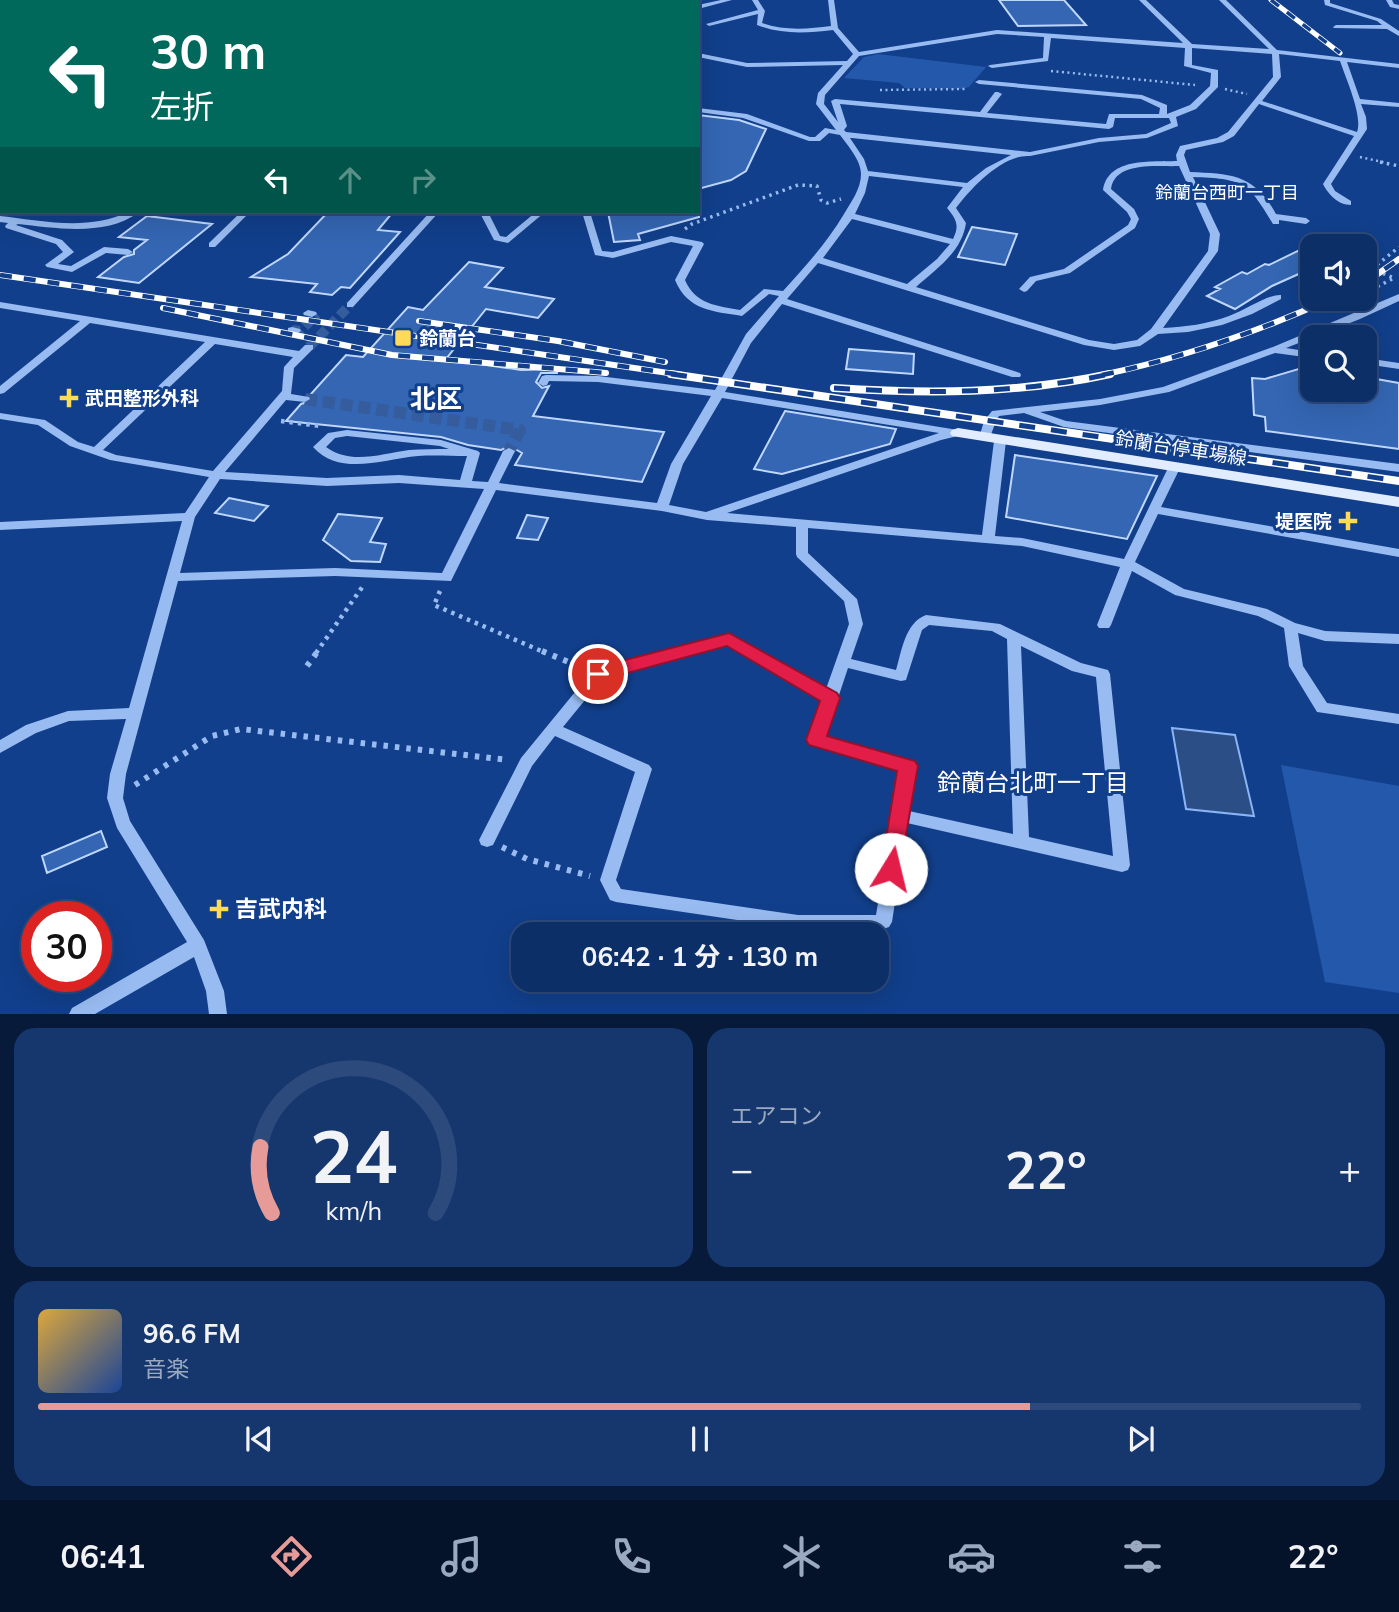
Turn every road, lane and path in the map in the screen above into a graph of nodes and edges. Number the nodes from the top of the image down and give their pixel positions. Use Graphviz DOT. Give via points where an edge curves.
graph roads {
  1 [pos="729,0"];
  2 [pos="755,0"];
  3 [pos="831,0"];
  4 [pos="1142,0"];
  5 [pos="1222,0"];
  6 [pos="1327,0"];
  7 [pos="1389,0"];
  8 [pos="700,7"];
  9 [pos="1399,7"];
  10 [pos="762,11"];
  11 [pos="709,24"];
  12 [pos="1336,27"];
  13 [pos="1389,27"];
  14 [pos="835,28"];
  15 [pos="1399,34"];
  16 [pos="1048,35"];
  17 [pos="1189,45"];
  18 [pos="1275,52"];
  19 [pos="857,54"];
  20 [pos="700,55"];
  21 [pos="1343,60"];
  22 [pos="850,63"];
  23 [pos="992,66"];
  24 [pos="1399,66"];
  25 [pos="1047,71"];
  26 [pos="979,82"];
  27 [pos="1214,87"];
  28 [pos="873,91"];
  29 [pos="998,94"];
  30 [pos="1261,99"];
  31 [pos="1357,101"];
  32 [pos="1399,105"];
  33 [pos="700,110"];
  34 [pos="982,115"];
  35 [pos="1167,116"];
  36 [pos="839,131"];
  37 [pos="1358,135"];
  38 [pos="1021,153"];
  39 [pos="1346,154"];
  40 [pos="1182,163"];
  41 [pos="1399,166"];
  42 [pos="866,173"];
  43 [pos="1187,174"];
  44 [pos="967,185"];
  45 [pos="861,191"];
  46 [pos="1348,203"];
  47 [pos="130,214"];
  48 [pos="244,214"];
  49 [pos="433,214"];
  50 [pos="485,214"];
  51 [pos="539,214"];
  52 [pos="587,214"];
  53 [pos="848,215"];
  54 [pos="0,219"];
  55 [pos="16,221"];
  56 [pos="1306,221"];
  57 [pos="671,239"];
  58 [pos="954,242"];
  59 [pos="212,245"];
  60 [pos="1399,247"];
  61 [pos="128,252"];
  62 [pos="818,260"];
  63 [pos="1377,265"];
  64 [pos="1377,271"];
  65 [pos="1377,287"];
  66 [pos="909,288"];
  67 [pos="1024,289"];
  68 [pos="784,297"];
  69 [pos="1278,297"];
  70 [pos="1399,297"];
  71 [pos="0,305"];
  72 [pos="350,305"];
  73 [pos="86,321"];
  74 [pos="1155,331"];
  75 [pos="212,341"];
  76 [pos="1274,350"];
  77 [pos="1300,353"];
  78 [pos="1377,363"];
  79 [pos="1399,366"];
  80 [pos="1016,375"];
  81 [pos="548,378"];
  82 [pos="0,391"];
  83 [pos="718,394"];
  84 [pos="284,396"];
  85 [pos="305,399"];
  86 [pos="1025,410"];
  87 [pos="0,416"];
  88 [pos="958,433"];
  89 [pos="993,439"];
  90 [pos="509,451"];
  91 [pos="95,452"];
  92 [pos="474,453"];
  93 [pos="1174,468"];
  94 [pos="1399,468"];
  95 [pos="216,475"];
  96 [pos="465,484"];
  97 [pos="493,486"];
  98 [pos="1399,502"];
  99 [pos="662,507"];
  100 [pos="1154,510"];
  101 [pos="707,516"];
  102 [pos="189,517"];
  103 [pos="0,526"];
  104 [pos="802,526"];
  105 [pos="988,540"];
  106 [pos="1399,552"];
  107 [pos="1128,564"];
  108 [pos="372,574"];
  109 [pos="174,577"];
  110 [pos="446,578"];
  111 [pos="1104,625"];
  112 [pos="1290,626"];
  113 [pos="1014,636"];
  114 [pos="1399,639"];
  115 [pos="843,662"];
  116 [pos="307,666"];
  117 [pos="598,674"];
  118 [pos="830,698"];
  119 [pos="135,713"];
  120 [pos="1399,719"];
  121 [pos="553,729"];
  122 [pos="0,747"];
  123 [pos="526,762"];
  124 [pos="115,798"];
  125 [pos="900,815"];
  126 [pos="488,840"];
  127 [pos="1021,842"];
  128 [pos="608,880"];
  129 [pos="198,945"];
  130 [pos="78,1013"];
  131 [pos="218,1013"];
  1 -- 8 [label="street"];
  2 -- 10 [label="street"];
  3 -- 14 [label="street"];
  4 -- 17 [label="street"];
  5 -- 18 [label="street"];
  6 -- 13 [label="street" via="1334,8 1369,16"];
  7 -- 9 [label="street"];
  10 -- 11 [label="street"];
  10 -- 14 [label="street" via="759,24 771,29 793,33"];
  12 -- 13 [label="street"];
  13 -- 15 [label="street"];
  14 -- 19 [label="street"];
  16 -- 17 [label="street"];
  16 -- 19 [label="street" via="997,32"];
  16 -- 23 [label="street" via="1046,60"];
  17 -- 18 [label="street"];
  17 -- 27 [label="street" via="1188,66 1215,72"];
  18 -- 21 [label="street"];
  18 -- 30 [label="street" via="1277,77"];
  19 -- 22 [label="street"];
  20 -- 22 [label="street" via="747,65"];
  21 -- 24 [label="street"];
  21 -- 31 [label="street"];
  22 -- 36 [label="street" via="821,95 820,104"];
  25 -- 27 [label="path"];
  26 -- 28 [label="path" via="964,91"];
  26 -- 35 [label="street" via="1142,97 1164,107"];
  27 -- 30 [label="path"];
  27 -- 35 [label="street" via="1193,107"];
  29 -- 34 [label="street"];
  30 -- 37 [label="street"];
  30 -- 40 [label="street" via="1231,134 1183,148"];
  31 -- 32 [label="street"];
  31 -- 37 [label="street" via="1363,129"];
  33 -- 36 [label="street" via="744,116 809,139 828,130"];
  34 -- 35 [label="street" via="1109,127 1112,116"];
  34 -- 36 [label="street" via="835,101 843,126"];
  35 -- 38 [label="street" via="1175,124 1147,136"];
  36 -- 38 [label="street"];
  36 -- 42 [label="street"];
  37 -- 39 [label="street"];
  38 -- 44 [label="street" via="984,170"];
  39 -- 41 [label="path"];
  39 -- 46 [label="street" via="1327,184"];
  40 -- 43 [label="street"];
  40 -- 67 [label="street" via="1111,173 1107,190 1131,211 1132,226 1067,271 1033,279"];
  42 -- 44 [label="street"];
  42 -- 45 [label="street"];
  43 -- 56 [label="street" via="1247,181 1259,191 1275,219"];
  43 -- 74 [label="street" via="1215,234 1213,251"];
  44 -- 58 [label="street" via="951,208 962,225"];
  45 -- 53 [label="street"];
  45 -- 57 [label="path" via="827,203 817,187 798,185 692,224"];
  47 -- 55 [label="street" via="86,227"];
  48 -- 59 [label="street"];
  49 -- 72 [label="street"];
  50 -- 51 [label="street" via="497,238 508,240"];
  52 -- 57 [label="street" via="598,253 613,256"];
  53 -- 58 [label="street"];
  53 -- 62 [label="street"];
  54 -- 55 [label="street"];
  55 -- 61 [label="street" via="9,226 59,242 69,252 50,265 72,269 104,250"];
  57 -- 68 [label="street" via="699,244 680,279 683,292 693,302 742,313 766,291"];
  58 -- 66 [label="street"];
  60 -- 63 [label="path"];
  62 -- 66 [label="street"];
  62 -- 68 [label="street"];
  64 -- 65 [label="path" via="1394,278"];
  66 -- 74 [label="street" via="1088,343 1114,347 1139,342"];
  68 -- 80 [label="street"];
  68 -- 83 [label="street" via="740,348"];
  69 -- 74 [label="street" via="1245,316 1181,331"];
  70 -- 76 [label="street"];
  71 -- 73 [label="street"];
  73 -- 75 [label="street"];
  73 -- 82 [label="street"];
  75 -- 84 [label="street" via="305,351 289,367"];
  75 -- 91 [label="street"];
  76 -- 77 [label="street"];
  76 -- 86 [label="street" via="1164,390"];
  78 -- 79 [label="street"];
  81 -- 83 [label="street" via="597,379"];
  83 -- 88 [label="street"];
  83 -- 99 [label="street" via="665,488"];
  84 -- 85 [label="street"];
  84 -- 95 [label="street"];
  86 -- 89 [label="street" via="996,413 989,421"];
  86 -- 94 [label="street" via="1064,424"];
  87 -- 91 [label="street" via="41,422"];
  88 -- 89 [label="main road, 鈴蘭台停車場線"];
  88 -- 101 [label="street"];
  89 -- 93 [label="main road, 鈴蘭台停車場線"];
  89 -- 105 [label="street"];
  90 -- 97 [label="street"];
  91 -- 95 [label="street"];
  92 -- 92 [label="street" via="408,454 368,462 330,458 319,447 332,435 347,433 441,443"];
  92 -- 96 [label="street"];
  93 -- 98 [label="main road, 鈴蘭台停車場線"];
  93 -- 100 [label="street"];
  95 -- 96 [label="street"];
  95 -- 102 [label="street"];
  96 -- 97 [label="street"];
  97 -- 99 [label="street"];
  97 -- 110 [label="street"];
  99 -- 101 [label="street"];
  100 -- 106 [label="street"];
  100 -- 107 [label="street"];
  101 -- 104 [label="street"];
  102 -- 103 [label="street"];
  102 -- 109 [label="street"];
  104 -- 105 [label="street"];
  104 -- 115 [label="street" via="802,554 849,599 856,624"];
  105 -- 107 [label="street" via="1022,542"];
  107 -- 111 [label="street"];
  107 -- 112 [label="street" via="1181,592 1262,612"];
  108 -- 109 [label="street"];
  108 -- 110 [label="street"];
  108 -- 116 [label="path"];
  109 -- 119 [label="street"];
  110 -- 117 [label="path" via="434,606"];
  112 -- 114 [label="street" via="1325,636"];
  112 -- 120 [label="street" via="1296,666 1322,708"];
  113 -- 115 [label="street" via="995,627 926,620 916,628 901,676"];
  113 -- 127 [label="street"];
  113 -- 127 [label="street" via="1077,667 1103,674 1122,866"];
  115 -- 118 [label="street"];
  117 -- 118 [label="street" via="729,639"];
  117 -- 121 [label="street"];
  118 -- 125 [label="street" via="816,740 908,766"];
  119 -- 122 [label="street" via="68,716"];
  119 -- 124 [label="street"];
  121 -- 123 [label="street"];
  121 -- 128 [label="street" via="643,769"];
  123 -- 124 [label="path" via="242,729 212,736"];
  123 -- 126 [label="street"];
  124 -- 129 [label="street" via="123,823"];
  125 -- 127 [label="street"];
  125 -- 128 [label="street" via="883,922 797,922 616,895"];
  126 -- 128 [label="path" via="527,859"];
  129 -- 130 [label="street"];
  129 -- 131 [label="street"];
}
